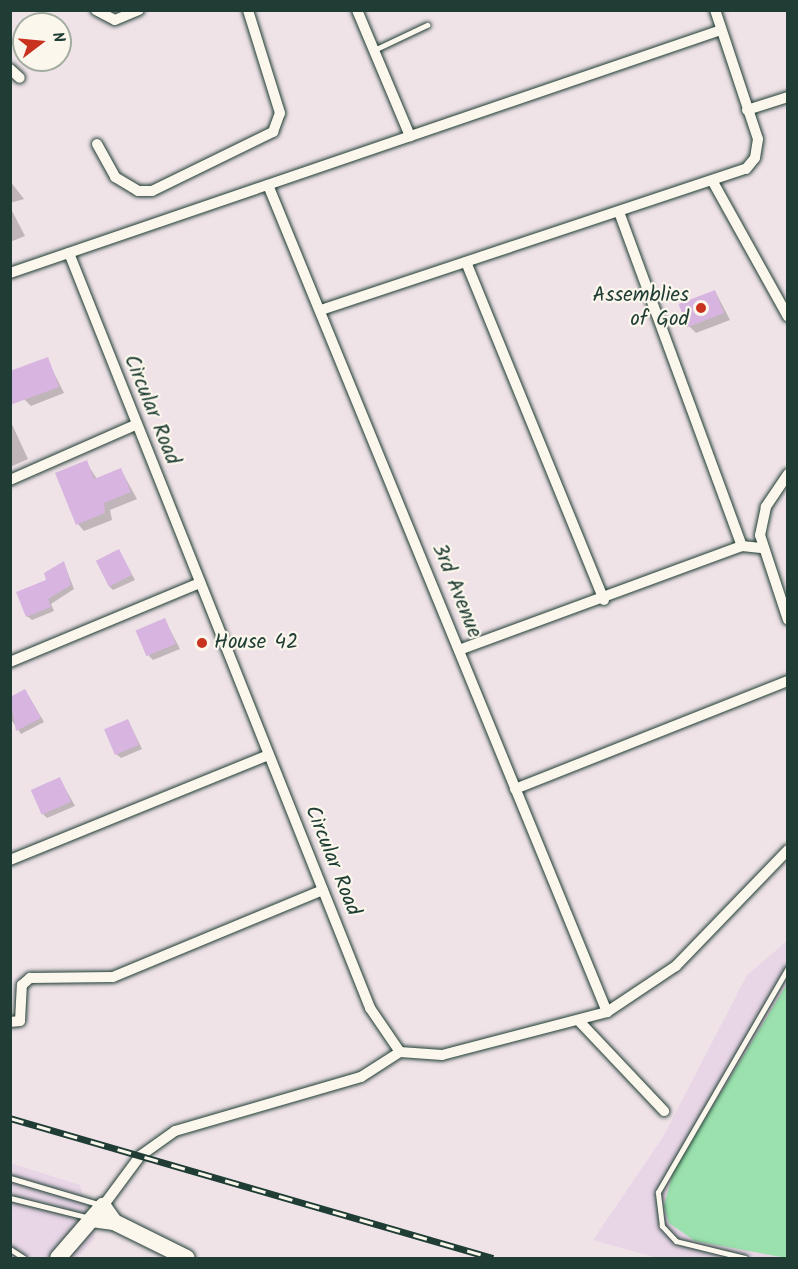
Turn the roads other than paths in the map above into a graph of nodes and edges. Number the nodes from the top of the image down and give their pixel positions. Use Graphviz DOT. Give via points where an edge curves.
graph roads {
  1 [pos="96,10"];
  2 [pos="139,10"];
  3 [pos="248,10"];
  4 [pos="357,10"];
  5 [pos="715,10"];
  6 [pos="427,26"];
  7 [pos="721,30"];
  8 [pos="374,50"];
  9 [pos="10,69"];
  10 [pos="20,78"];
  11 [pos="788,96"];
  12 [pos="747,110"];
  13 [pos="410,136"];
  14 [pos="97,144"];
  15 [pos="713,182"];
  16 [pos="268,185"];
  17 [pos="619,212"];
  18 [pos="69,253"];
  19 [pos="466,262"];
  20 [pos="10,273"];
  21 [pos="321,310"];
  22 [pos="788,317"];
  23 [pos="135,425"];
  24 [pos="788,474"];
  25 [pos="10,480"];
  26 [pos="742,546"];
  27 [pos="761,548"];
  28 [pos="200,583"];
  29 [pos="604,600"];
  30 [pos="788,620"];
  31 [pos="459,650"];
  32 [pos="10,662"];
  33 [pos="788,681"];
  34 [pos="269,755"];
  35 [pos="515,789"];
  36 [pos="788,849"];
  37 [pos="10,861"];
  38 [pos="323,890"];
  39 [pos="788,968"];
  40 [pos="607,1012"];
  41 [pos="579,1021"];
  42 [pos="10,1022"];
  43 [pos="400,1052"];
  44 [pos="664,1111"];
  45 [pos="10,1178"];
  46 [pos="10,1198"];
  47 [pos="103,1206"];
  48 [pos="92,1219"];
  49 [pos="114,1221"];
  50 [pos="10,1249"];
  51 [pos="24,1258"];
  52 [pos="58,1258"];
  53 [pos="186,1258"];
  54 [pos="745,1258"];
  1 -- 2 [label="street" via="115,20"];
  3 -- 14 [label="street" via="280,113 273,132 152,190 138,191 115,177"];
  4 -- 8 [label="street"];
  5 -- 7 [label="street"];
  6 -- 8 [label="lane"];
  7 -- 12 [label="street"];
  7 -- 13 [label="street"];
  8 -- 13 [label="street"];
  9 -- 10 [label="street"];
  11 -- 12 [label="street"];
  12 -- 15 [label="street" via="758,139 755,159 746,168"];
  13 -- 16 [label="street"];
  15 -- 17 [label="street"];
  15 -- 22 [label="street"];
  16 -- 18 [label="street"];
  16 -- 21 [label="street, 3rd Avenue"];
  17 -- 19 [label="street"];
  17 -- 26 [label="street"];
  18 -- 20 [label="street"];
  18 -- 23 [label="street, Circular Road"];
  19 -- 21 [label="street"];
  19 -- 29 [label="street"];
  21 -- 31 [label="street, 3rd Avenue"];
  23 -- 25 [label="street"];
  23 -- 28 [label="street, Circular Road"];
  24 -- 27 [label="street" via="766,507"];
  26 -- 27 [label="street"];
  26 -- 29 [label="street"];
  27 -- 30 [label="street"];
  28 -- 32 [label="street"];
  28 -- 34 [label="street, Circular Road"];
  29 -- 31 [label="street"];
  31 -- 35 [label="street, 3rd Avenue"];
  33 -- 35 [label="street"];
  34 -- 37 [label="street"];
  34 -- 38 [label="street, Circular Road"];
  35 -- 40 [label="street, 3rd Avenue"];
  36 -- 40 [label="street" via="676,966"];
  38 -- 42 [label="street" via="113,977 30,978 22,985 20,1021"];
  38 -- 43 [label="street, Circular Road" via="370,1008"];
  39 -- 54 [label="lane" via="658,1192 662,1226 676,1241"];
  40 -- 41 [label="street"];
  41 -- 43 [label="street" via="442,1056"];
  41 -- 44 [label="street"];
  43 -- 47 [label="street" via="361,1077 175,1131 140,1156"];
  45 -- 47 [label="lane"];
  46 -- 48 [label="lane"];
  47 -- 48 [label="street"];
  47 -- 49 [label="street"];
  48 -- 49 [label="street"];
  48 -- 52 [label="street"];
  49 -- 53 [label="street"];
  50 -- 51 [label="lane"];
}
